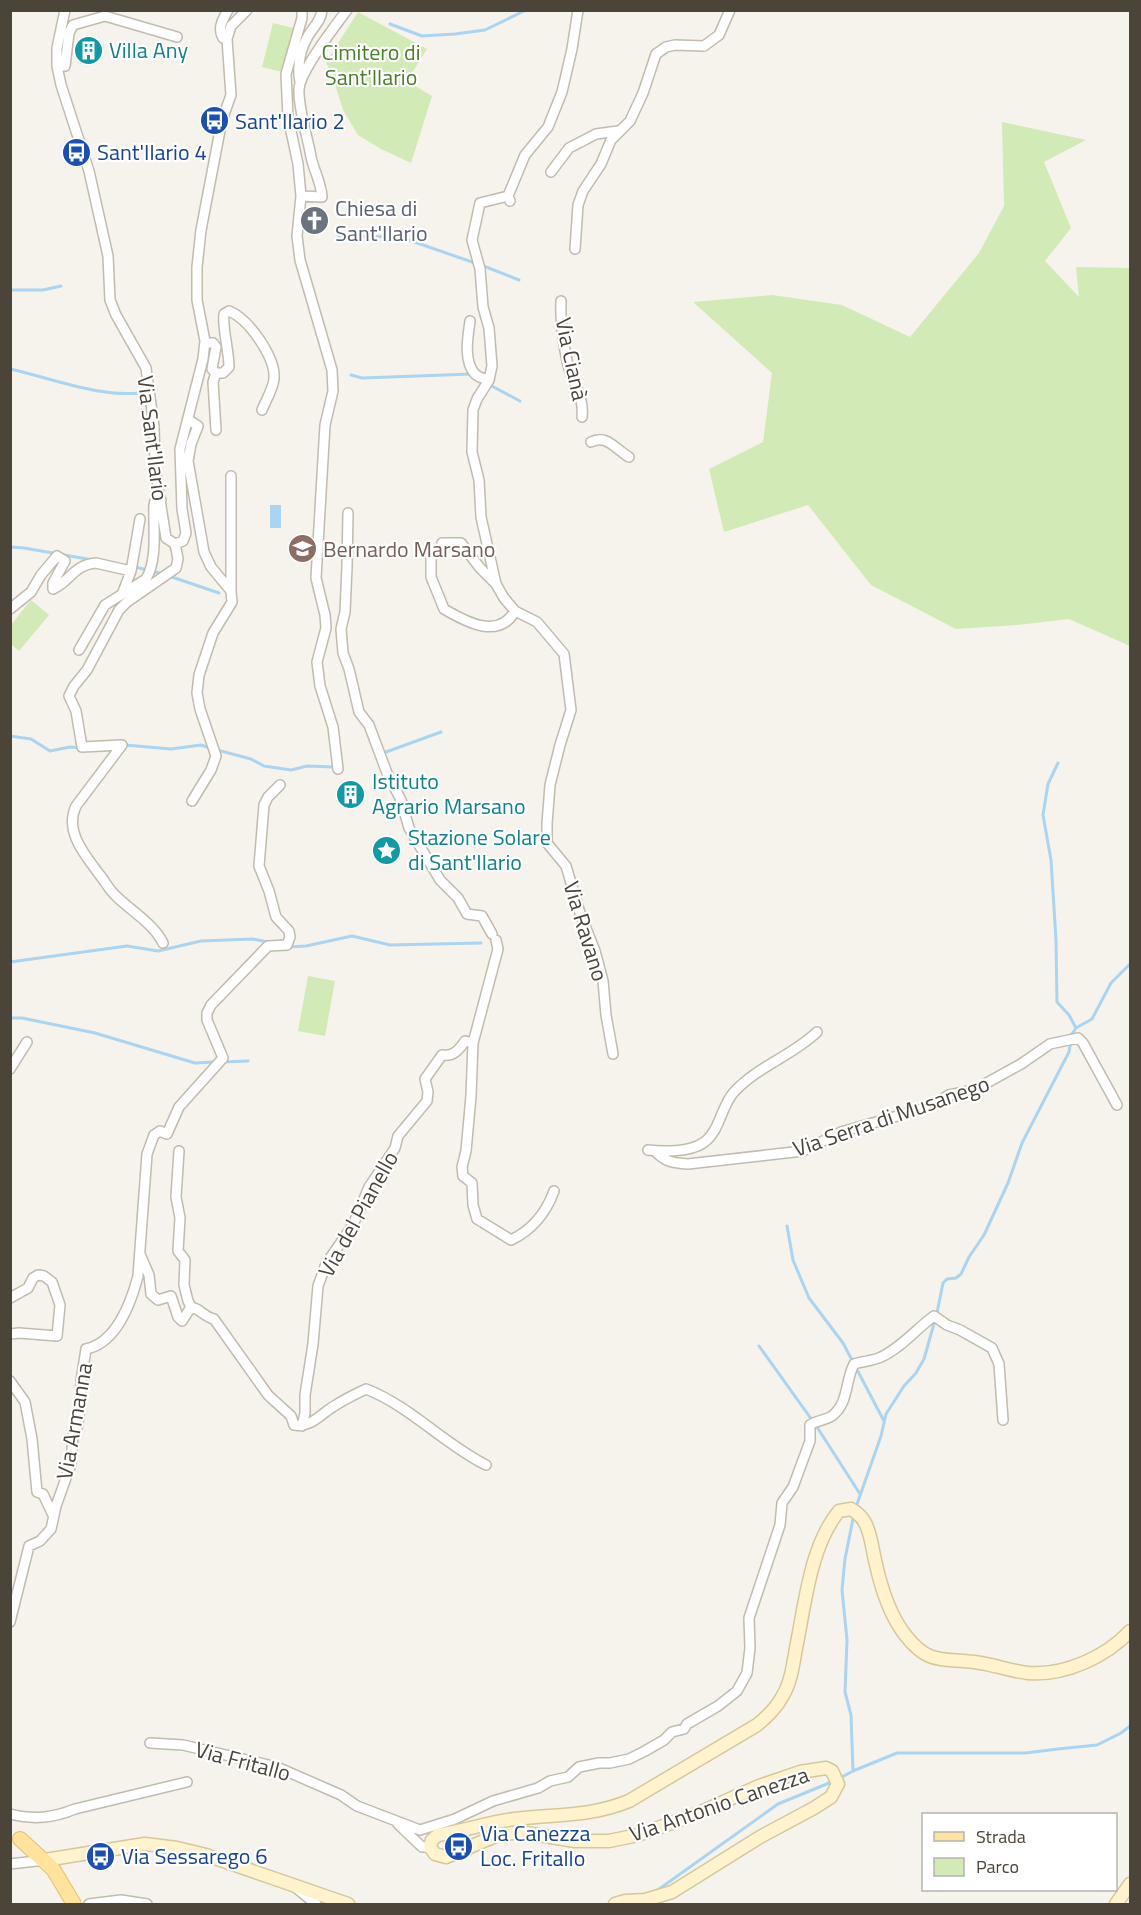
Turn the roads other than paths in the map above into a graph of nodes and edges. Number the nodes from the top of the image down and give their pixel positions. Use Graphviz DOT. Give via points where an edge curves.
graph roads {
  1 [pos="66,10"];
  2 [pos="228,10"];
  3 [pos="247,10"];
  4 [pos="302,10"];
  5 [pos="322,10"];
  6 [pos="347,10"];
  7 [pos="578,10"];
  8 [pos="730,10"];
  9 [pos="106,13"];
  10 [pos="177,37"];
  11 [pos="227,39"];
  12 [pos="57,66"];
  13 [pos="300,82"];
  14 [pos="618,131"];
  15 [pos="298,164"];
  16 [pos="313,166"];
  17 [pos="551,172"];
  18 [pos="302,196"];
  19 [pos="575,249"];
  20 [pos="561,301"];
  21 [pos="470,321"];
  22 [pos="205,343"];
  23 [pos="216,373"];
  24 [pos="489,381"];
  25 [pos="262,410"];
  26 [pos="582,417"];
  27 [pos="189,420"];
  28 [pos="216,430"];
  29 [pos="591,442"];
  30 [pos="628,457"];
  31 [pos="231,476"];
  32 [pos="161,500"];
  33 [pos="348,513"];
  34 [pos="140,519"];
  35 [pos="176,544"];
  36 [pos="131,571"];
  37 [pos="496,584"];
  38 [pos="231,591"];
  39 [pos="123,592"];
  40 [pos="10,609"];
  41 [pos="515,611"];
  42 [pos="79,650"];
  43 [pos="338,769"];
  44 [pos="280,785"];
  45 [pos="192,801"];
  46 [pos="163,943"];
  47 [pos="817,1032"];
  48 [pos="27,1042"];
  49 [pos="473,1043"];
  50 [pos="613,1054"];
  51 [pos="10,1069"];
  52 [pos="1117,1105"];
  53 [pos="178,1151"];
  54 [pos="554,1191"];
  55 [pos="140,1254"];
  56 [pos="10,1298"];
  57 [pos="191,1307"];
  58 [pos="10,1334"];
  59 [pos="10,1381"];
  60 [pos="1003,1420"];
  61 [pos="302,1426"];
  62 [pos="486,1465"];
  63 [pos="53,1515"];
  64 [pos="10,1622"];
  65 [pos="1131,1631"];
  66 [pos="150,1743"];
  67 [pos="187,1782"];
  68 [pos="10,1814"];
  69 [pos="396,1822"];
  70 [pos="20,1839"];
  71 [pos="430,1847"];
  72 [pos="10,1864"];
  73 [pos="49,1864"];
  74 [pos="1131,1884"];
  75 [pos="293,1885"];
  76 [pos="620,1903"];
  77 [pos="74,1905"];
  78 [pos="89,1905"];
  79 [pos="147,1905"];
  80 [pos="316,1905"];
  81 [pos="348,1905"];
  82 [pos="1116,1905"];
  1 -- 12 [label="street, Via Sant'Ilario"];
  2 -- 11 [label="street, Via Sant'Ilario" via="220,33"];
  3 -- 11 [label="street" via="231,26"];
  4 -- 15 [label="street" via="286,75 288,117"];
  5 -- 13 [label="street" via="320,21 301,51"];
  6 -- 13 [label="street"];
  7 -- 24 [label="street" via="562,92 548,127 525,155 509,198 480,203 472,240 489,328"];
  8 -- 14 [label="street" via="719,35 704,45 675,45 660,51 630,121"];
  9 -- 10 [label="street"];
  9 -- 12 [label="street" via="73,25 65,66"];
  11 -- 22 [label="street, Via Sant'Ilario" via="231,95 222,120 197,267 197,300"];
  12 -- 32 [label="street, Via Sant'Ilario" via="89,171 108,256 110,300 146,368"];
  13 -- 16 [label="street"];
  14 -- 17 [label="street" via="596,134 569,148"];
  14 -- 19 [label="street" via="583,191 578,205"];
  15 -- 16 [label="street"];
  15 -- 18 [label="street"];
  16 -- 18 [label="street" via="322,197"];
  18 -- 43 [label="street" via="297,236 300,260 332,370 316,578 326,628 317,662 333,727"];
  20 -- 26 [label="street, Via Cianà" via="560,317 570,371 583,405"];
  21 -- 24 [label="street" via="467,349 471,365 476,374"];
  22 -- 23 [label="street, Via Sant'Ilario" via="216,346 212,369"];
  22 -- 27 [label="street, Via Sant'Ilario"];
  23 -- 25 [label="street, Via Sant'Ilario" via="229,367 223,319 229,311 256,334 272,365 274,377"];
  23 -- 28 [label="street, Via Sant'Ilario"];
  24 -- 37 [label="street" via="473,410 472,452"];
  27 -- 35 [label="street, Via Sant'Ilario" via="179,458 186,533 183,541"];
  27 -- 38 [label="street, Via Sant'Ilario" via="198,426 188,461 204,552"];
  29 -- 30 [label="street" via="607,440"];
  31 -- 38 [label="street"];
  32 -- 35 [label="street, Via Sant'Ilario" via="166,538"];
  32 -- 39 [label="street" via="154,505 150,573"];
  33 -- 49 [label="street" via="341,629 359,712 369,725 409,828 424,855 467,914 482,915 495,941"];
  34 -- 36 [label="street"];
  35 -- 46 [label="street" via="176,568 119,610 69,696 76,711 82,747 122,745 76,806 73,821 77,839 82,852 114,894"];
  36 -- 39 [label="street"];
  36 -- 40 [label="street" via="91,563 53,589 65,561 57,556 31,592"];
  37 -- 41 [label="street"];
  37 -- 41 [label="street" via="460,543 442,543 443,548 431,555 431,577 444,609 464,621 492,627 501,626"];
  38 -- 45 [label="street" via="232,602 213,633 199,675 200,709 216,756"];
  39 -- 42 [label="street" via="105,605"];
  41 -- 50 [label="street, Via Ravano" via="537,622 564,654 571,710 550,785 548,843 566,866 595,951"];
  44 -- 55 [label="street, Via Armanna" via="264,805 260,866 276,917 290,937 287,945 268,946 207,1013 223,1058 179,1107 167,1134 160,1131 154,1135 147,1154"];
  47 -- 52 [label="street, Via Serra di Musanego" via="802,1046 750,1076 724,1105 715,1129 703,1143 687,1149 652,1149 672,1163 688,1164 803,1151 842,1132 974,1090 1050,1044 1067,1038 1078,1038 1083,1043"];
  48 -- 51 [label="street"];
  49 -- 54 [label="street" via="462,1167 463,1176 472,1183 477,1219 511,1240 539,1218"];
  49 -- 61 [label="street, Via del Pianello" via="465,1041 459,1051 442,1055 425,1079 427,1101 398,1136 353,1225 326,1264 318,1286"];
  53 -- 57 [label="street" via="178,1251 184,1260 184,1285"];
  55 -- 57 [label="street" via="152,1294 158,1300 171,1296 183,1321"];
  55 -- 63 [label="street, Via Armanna" via="136,1286 122,1319 97,1347 86,1349 71,1464"];
  56 -- 58 [label="street, Via Armanna" via="28,1288 38,1275 52,1282 59,1300 57,1336"];
  57 -- 61 [label="street" via="214,1319 268,1395 291,1416 294,1425"];
  59 -- 63 [label="street" via="25,1402 37,1491 43,1494"];
  60 -- 69 [label="street" via="999,1364 992,1348 934,1316 899,1346 881,1357 854,1365 848,1390 834,1414 810,1425 810,1441 793,1487 782,1503 780,1525 749,1618 747,1673 737,1691 684,1729 672,1732 628,1759 579,1767 568,1777 420,1830"];
  61 -- 62 [label="street" via="366,1389 387,1398"];
  63 -- 64 [label="street, Via Armanna" via="51,1529 29,1546"];
  65 -- 71 [label="street, Via Antonio Canezza" via="1103,1653 1050,1672 1028,1673 936,1659 920,1651 904,1634 885,1596 864,1520 854,1511 839,1511 828,1524 818,1551 792,1673 783,1697 758,1725 612,1808 512,1820 438,1835"];
  66 -- 69 [label="street, Via Fritallo" via="183,1745 277,1767"];
  67 -- 68 [label="street, Via Fritallo" via="57,1816 36,1819"];
  69 -- 71 [label="street" via="422,1847"];
  70 -- 73 [label="main road"];
  71 -- 76 [label="street, Via Antonio Canezza" via="435,1854 446,1857 498,1835 520,1832 575,1841 609,1841 694,1815 800,1772 826,1768 832,1771 837,1780 831,1797 814,1808 672,1892"];
  72 -- 73 [label="street"];
  73 -- 75 [label="street" via="145,1845 206,1855"];
  73 -- 77 [label="main road"];
  74 -- 82 [label="street"];
  75 -- 80 [label="street"];
  75 -- 81 [label="street"];
  78 -- 79 [label="street" via="121,1900"];
}
